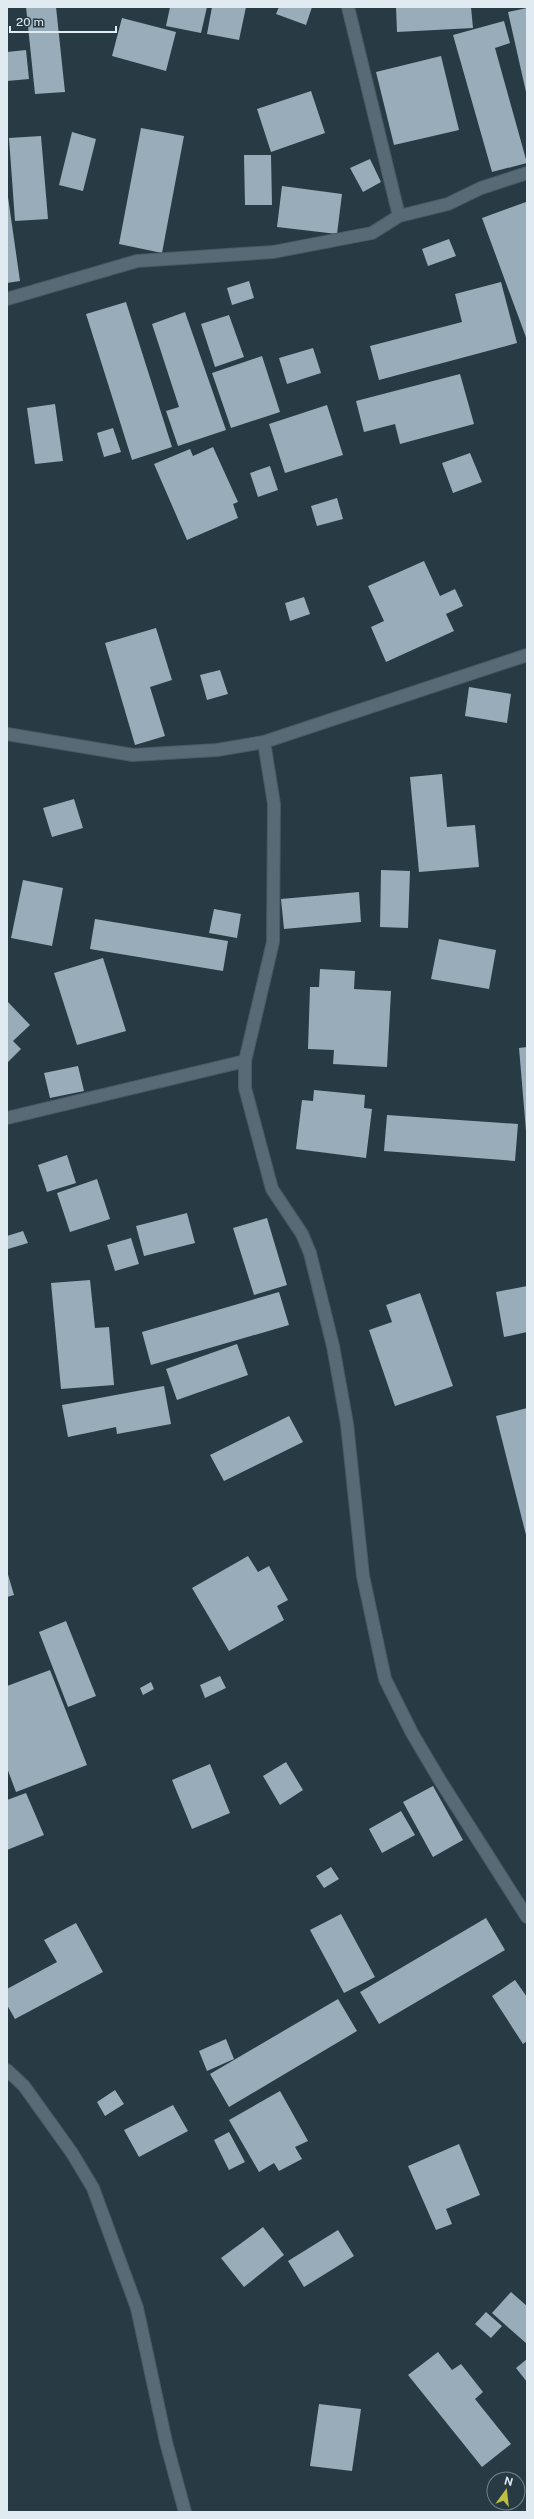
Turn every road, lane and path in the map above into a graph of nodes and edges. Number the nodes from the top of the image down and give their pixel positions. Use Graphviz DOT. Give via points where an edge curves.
graph roads {
  1 [pos="348,7"];
  2 [pos="527,173"];
  3 [pos="399,216"];
  4 [pos="7,299"];
  5 [pos="527,655"];
  6 [pos="7,734"];
  7 [pos="264,742"];
  8 [pos="245,1061"];
  9 [pos="7,1118"];
  10 [pos="527,1917"];
  11 [pos="7,2070"];
  12 [pos="185,2512"];
  1 -- 3 [label="street"];
  2 -- 3 [label="street" via="481,188 448,204"];
  3 -- 4 [label="street" via="372,233 273,252 137,261"];
  5 -- 7 [label="street"];
  6 -- 7 [label="street" via="133,755 217,750"];
  7 -- 8 [label="street" via="274,804 273,942"];
  8 -- 9 [label="street"];
  8 -- 10 [label="street" via="245,1088 266,1174 272,1189 302,1234 310,1253 333,1346 347,1424 363,1576 385,1679 412,1733 441,1782"];
  11 -- 12 [label="street" via="24,2086 93,2188 137,2308 166,2442"];
}
